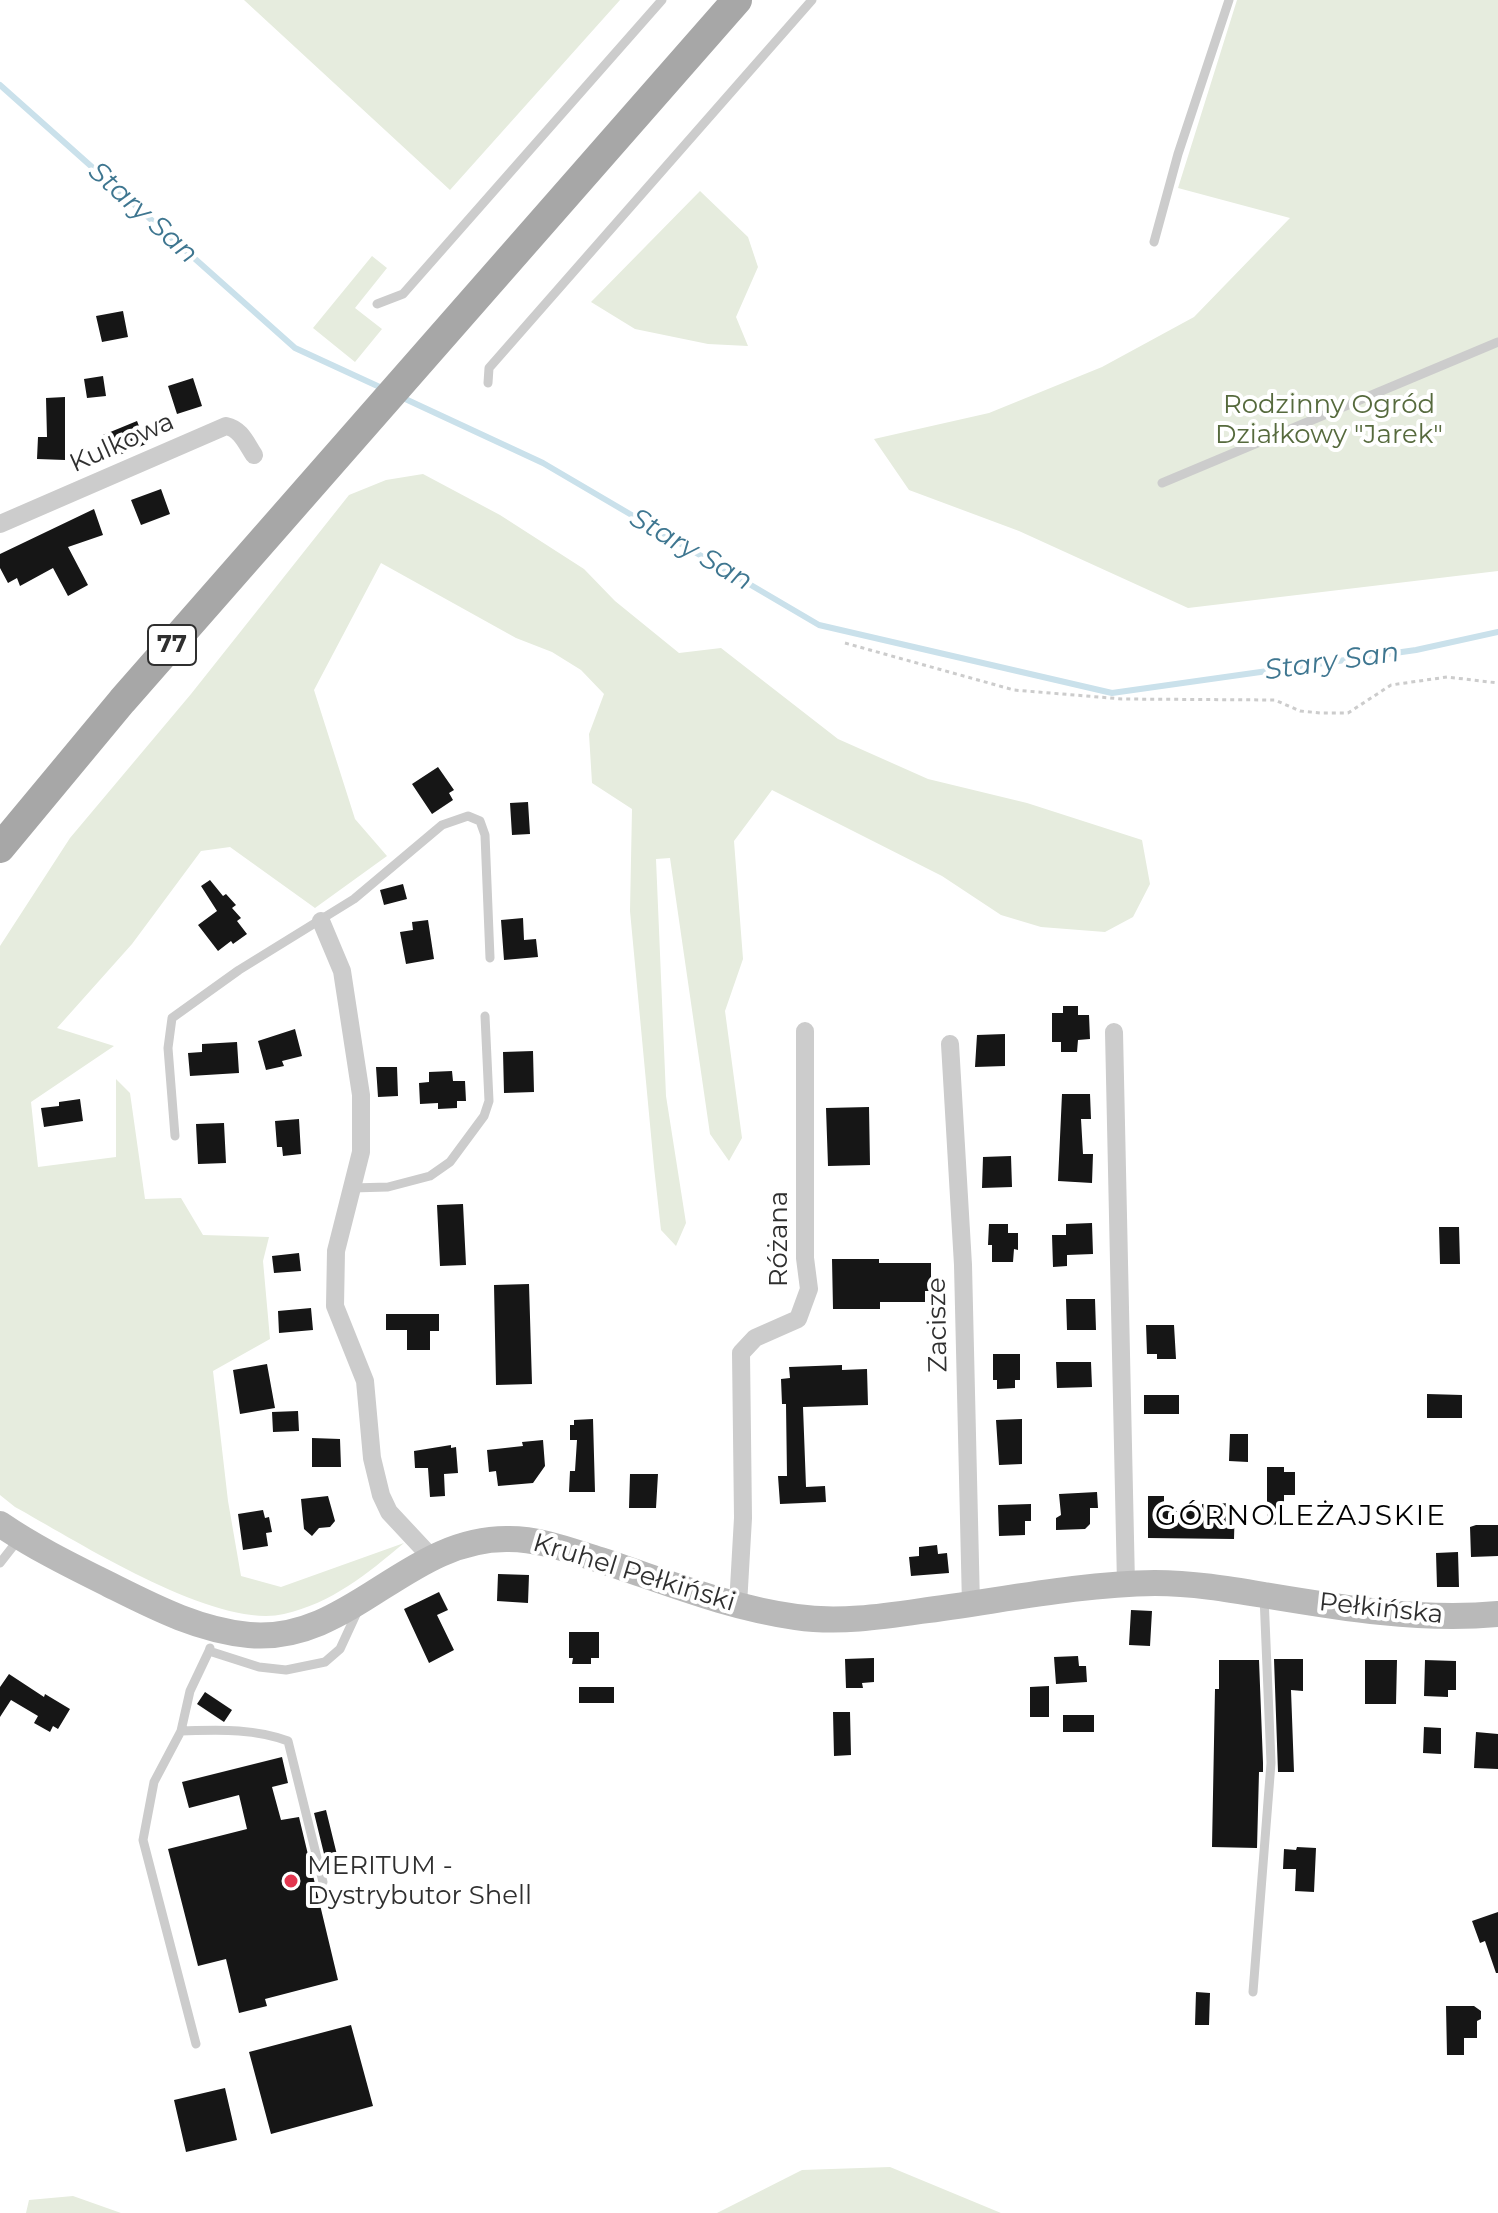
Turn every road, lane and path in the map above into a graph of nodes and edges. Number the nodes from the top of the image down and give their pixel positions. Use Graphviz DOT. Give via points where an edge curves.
graph roads {
  1 [pos="662,0"];
  2 [pos="737,0"];
  3 [pos="812,0"];
  4 [pos="1229,0"];
  5 [pos="1154,242"];
  6 [pos="377,304"];
  7 [pos="1498,342"];
  8 [pos="488,383"];
  9 [pos="254,455"];
  10 [pos="1162,483"];
  11 [pos="0,524"];
  12 [pos="845,643"];
  13 [pos="1498,683"];
  14 [pos="0,848"];
  15 [pos="321,921"];
  16 [pos="490,958"];
  17 [pos="485,1016"];
  18 [pos="805,1031"];
  19 [pos="1114,1032"];
  20 [pos="950,1044"];
  21 [pos="175,1136"];
  22 [pos="352,1188"];
  23 [pos="10,1530"];
  24 [pos="431,1557"];
  25 [pos="0,1563"];
  26 [pos="1126,1584"];
  27 [pos="1264,1595"];
  28 [pos="363,1600"];
  29 [pos="738,1605"];
  30 [pos="971,1605"];
  31 [pos="1498,1614"];
  32 [pos="214,1640"];
  33 [pos="181,1731"];
  34 [pos="323,1882"];
  35 [pos="1253,1992"];
  36 [pos="196,2044"];
  1 -- 6 [label="lane" via="403,294"];
  2 -- 14 [label="main road, 77" via="122,701"];
  3 -- 8 [label="lane" via="489,368"];
  4 -- 5 [label="lane"];
  7 -- 10 [label="lane"];
  9 -- 11 [label="street, Kulkowa" via="240,433 226,426"];
  12 -- 13 [label="path" via="1014,690 1122,699 1275,700 1321,713 1348,713 1391,685 1447,677"];
  15 -- 16 [label="lane" via="442,825 468,816 480,821 485,835"];
  15 -- 21 [label="lane" via="172,1018 168,1048"];
  15 -- 22 [label="street" via="342,971 361,1095 361,1152"];
  17 -- 22 [label="lane" via="489,1101 450,1162 430,1176 388,1187"];
  18 -- 29 [label="street, Różana" via="809,1289 798,1319 755,1338 741,1353"];
  19 -- 26 [label="street"];
  20 -- 30 [label="street, Zacisze" via="963,1265"];
  22 -- 24 [label="street" via="336,1251 335,1306 365,1381 381,1495 389,1512"];
  23 -- 25 [label="lane"];
  23 -- 32 [label="street, Kruhel Pełkiński"];
  24 -- 28 [label="street, Kruhel Pełkiński"];
  24 -- 29 [label="street, Kruhel Pełkiński" via="487,1540 533,1541"];
  26 -- 27 [label="street, Kruhel Pełkiński" via="1185,1584"];
  26 -- 30 [label="street, Kruhel Pełkiński"];
  27 -- 31 [label="street, Pełkińska" via="1414,1616"];
  27 -- 35 [label="lane" via="1271,1763"];
  28 -- 32 [label="street, Kruhel Pełkiński" via="295,1631"];
  28 -- 32 [label="lane" via="340,1649 325,1662 286,1670 259,1667"];
  29 -- 30 [label="street, Kruhel Pełkiński" via="824,1619"];
  32 -- 33 [label="lane" via="190,1691"];
  33 -- 34 [label="lane" via="237,1730 288,1741"];
  33 -- 36 [label="lane" via="154,1782 143,1840"];
}
